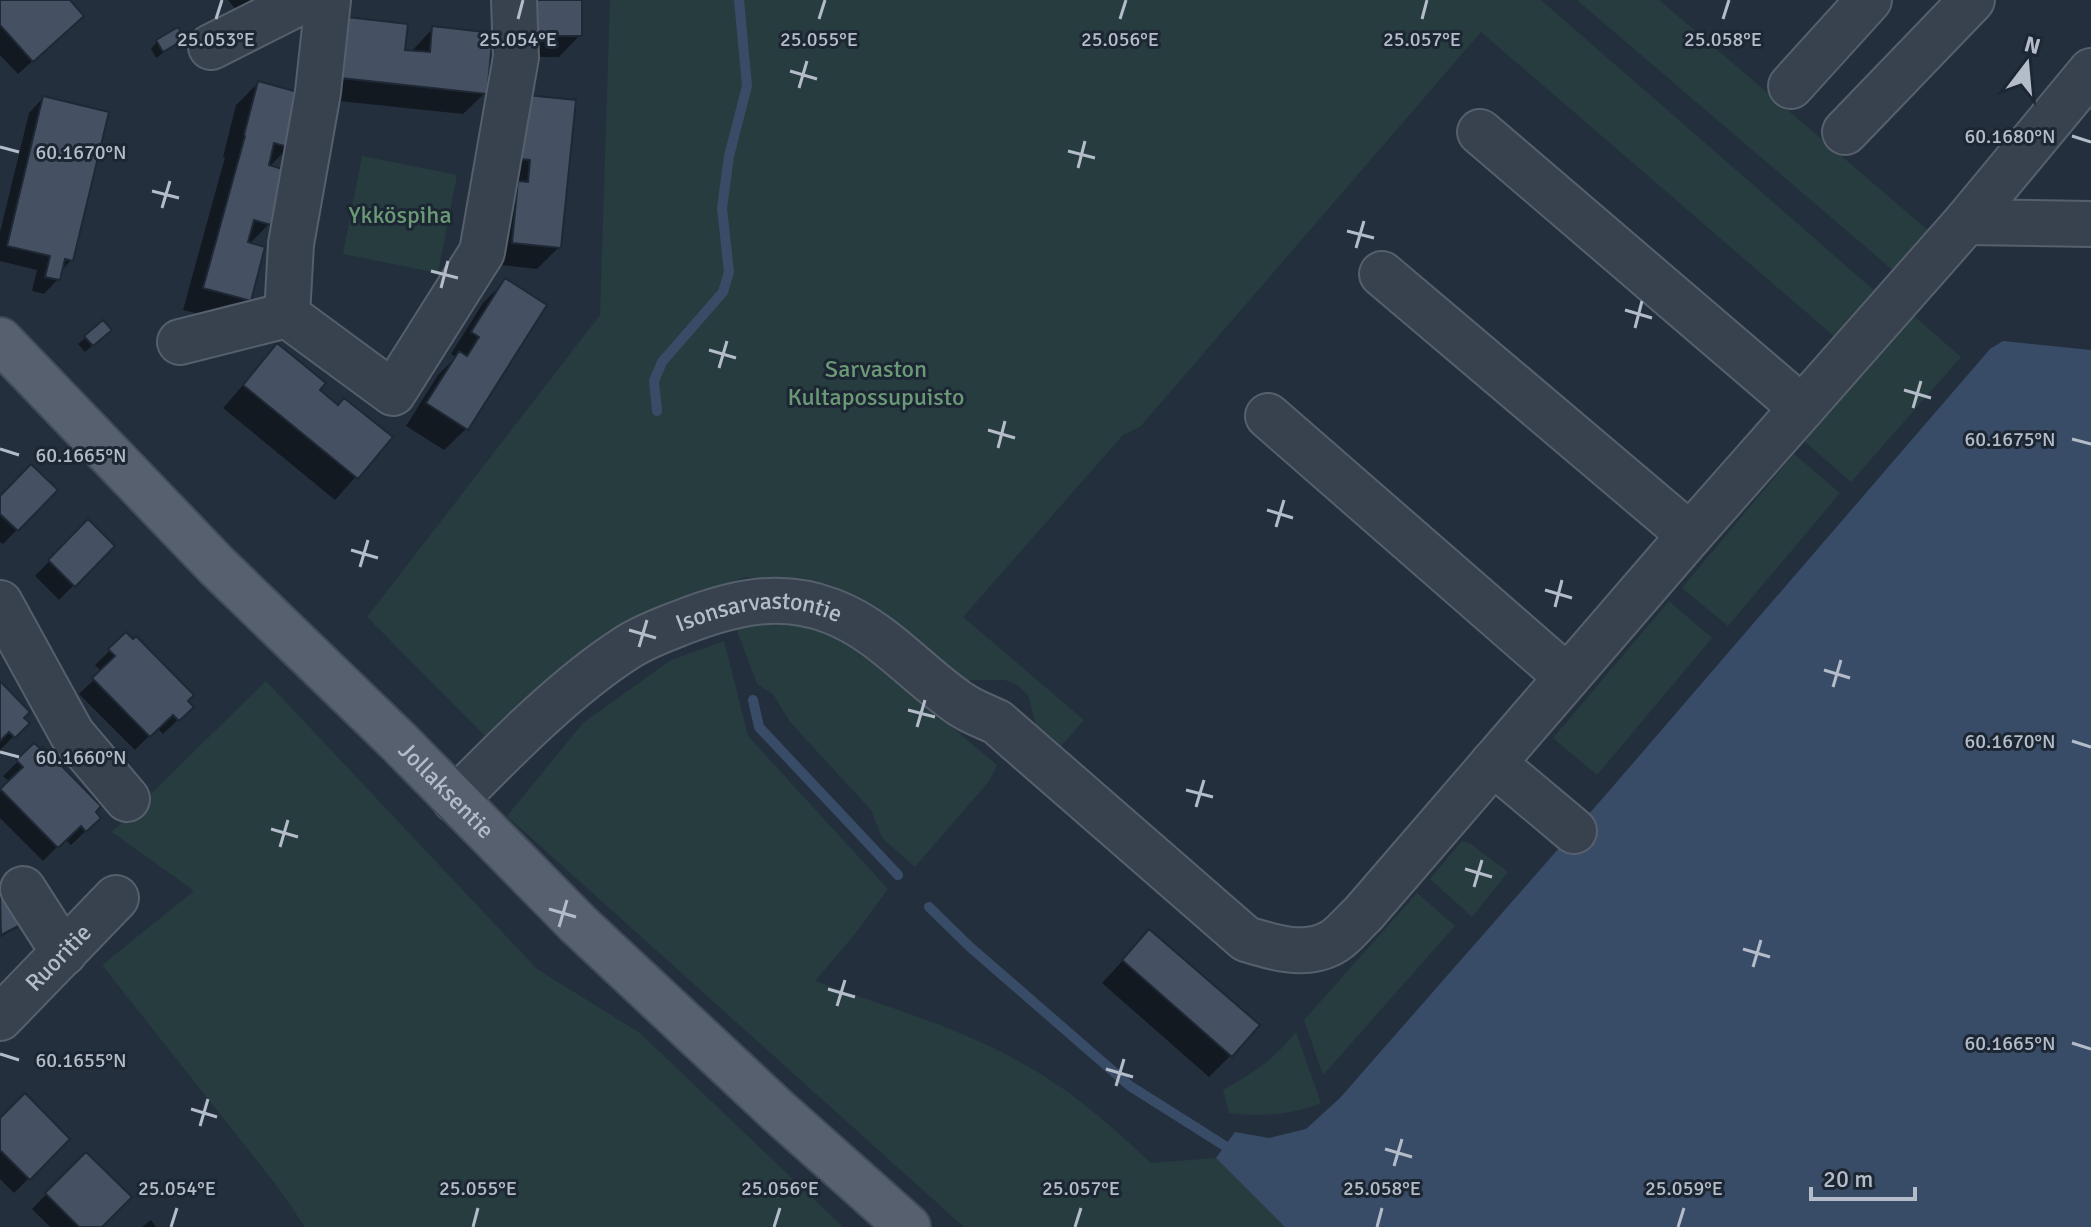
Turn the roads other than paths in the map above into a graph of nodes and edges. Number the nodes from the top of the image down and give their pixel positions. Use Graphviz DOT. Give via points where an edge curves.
graph roads {
  1 [pos="304,0"];
  2 [pos="328,0"];
  3 [pos="507,0"];
  4 [pos="1869,0"];
  5 [pos="1972,0"];
  6 [pos="211,47"];
  7 [pos="2091,71"];
  8 [pos="1791,86"];
  9 [pos="1480,132"];
  10 [pos="1845,132"];
  11 [pos="1966,222"];
  12 [pos="2091,224"];
  13 [pos="1382,274"];
  14 [pos="287,315"];
  15 [pos="0,340"];
  16 [pos="180,342"];
  17 [pos="1802,408"];
  18 [pos="1268,416"];
  19 [pos="1690,535"];
  20 [pos="0,603"];
  21 [pos="1567,677"];
  22 [pos="1493,763"];
  23 [pos="127,799"];
  24 [pos="455,800"];
  25 [pos="1574,831"];
  26 [pos="23,889"];
  27 [pos="116,898"];
  28 [pos="64,953"];
  29 [pos="0,1018"];
  30 [pos="908,1227"];
  1 -- 6 [label="street"];
  2 -- 14 [label="street" via="291,244"];
  3 -- 14 [label="street" via="516,57 482,252 393,393"];
  4 -- 8 [label="street"];
  5 -- 10 [label="street"];
  7 -- 11 [label="street, Isonsarvastontie"];
  9 -- 17 [label="street"];
  11 -- 12 [label="street"];
  11 -- 17 [label="street, Isonsarvastontie"];
  13 -- 19 [label="street"];
  14 -- 16 [label="street"];
  15 -- 24 [label="main road, Jollaksentie" via="217,566"];
  17 -- 19 [label="street, Isonsarvastontie"];
  18 -- 21 [label="street"];
  19 -- 21 [label="street, Isonsarvastontie"];
  20 -- 23 [label="street" via="72,734"];
  21 -- 22 [label="street, Isonsarvastontie"];
  22 -- 24 [label="street, Isonsarvastontie" via="1363,914 1330,944 1300,951 1271,947 1246,939 997,722 960,703 857,623 805,603 750,601 719,608 630,645 593,671"];
  22 -- 25 [label="street"];
  24 -- 30 [label="main road, Jollaksentie" via="601,945"];
  26 -- 28 [label="street"];
  27 -- 28 [label="street, Ruoritie"];
  28 -- 29 [label="street, Ruoritie"];
}
